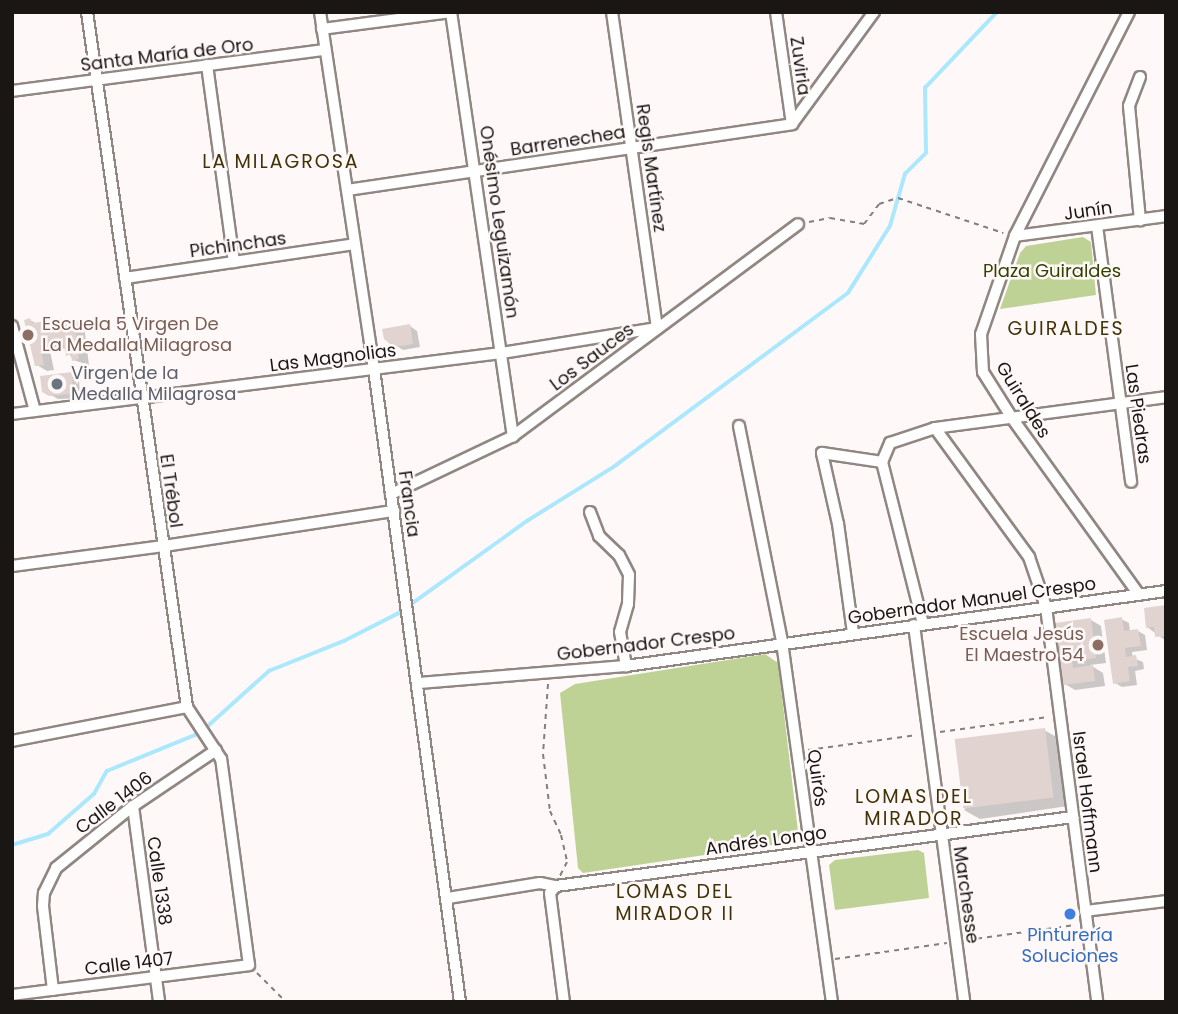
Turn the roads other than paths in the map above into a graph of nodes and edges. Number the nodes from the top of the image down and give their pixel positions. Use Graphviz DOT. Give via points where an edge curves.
graph roads {
  1 [pos="87,12"];
  2 [pos="320,12"];
  3 [pos="452,12"];
  4 [pos="612,12"];
  5 [pos="776,12"];
  6 [pos="874,12"];
  7 [pos="1129,12"];
  8 [pos="322,29"];
  9 [pos="325,50"];
  10 [pos="206,65"];
  11 [pos="1140,77"];
  12 [pos="97,80"];
  13 [pos="12,91"];
  14 [pos="792,124"];
  15 [pos="632,147"];
  16 [pos="475,171"];
  17 [pos="347,190"];
  18 [pos="1166,216"];
  19 [pos="1140,220"];
  20 [pos="798,224"];
  21 [pos="1097,226"];
  22 [pos="1015,236"];
  23 [pos="355,244"];
  24 [pos="234,262"];
  25 [pos="125,278"];
  26 [pos="12,326"];
  27 [pos="657,328"];
  28 [pos="502,353"];
  29 [pos="374,369"];
  30 [pos="1166,397"];
  31 [pos="142,399"];
  32 [pos="1121,404"];
  33 [pos="36,411"];
  34 [pos="12,414"];
  35 [pos="1012,418"];
  36 [pos="739,426"];
  37 [pos="935,428"];
  38 [pos="513,436"];
  39 [pos="882,462"];
  40 [pos="1132,482"];
  41 [pos="391,494"];
  42 [pos="394,511"];
  43 [pos="590,512"];
  44 [pos="164,546"];
  45 [pos="12,566"];
  46 [pos="1166,592"];
  47 [pos="1139,595"];
  48 [pos="1045,607"];
  49 [pos="919,624"];
  50 [pos="853,633"];
  51 [pos="782,642"];
  52 [pos="626,666"];
  53 [pos="418,683"];
  54 [pos="187,707"];
  55 [pos="12,741"];
  56 [pos="216,750"];
  57 [pos="134,806"];
  58 [pos="1073,817"];
  59 [pos="942,834"];
  60 [pos="811,850"];
  61 [pos="553,889"];
  62 [pos="448,898"];
  63 [pos="1166,901"];
  64 [pos="1085,911"];
  65 [pos="249,965"];
  66 [pos="156,976"];
  67 [pos="53,990"];
  68 [pos="12,995"];
  69 [pos="159,1002"];
  70 [pos="460,1002"];
  71 [pos="564,1002"];
  72 [pos="832,1002"];
  73 [pos="964,1002"];
  74 [pos="1097,1002"];
  1 -- 12 [label="street, El Trébol"];
  2 -- 8 [label="street, Francia"];
  3 -- 8 [label="street"];
  3 -- 16 [label="street, Onésimo Leguizamón"];
  4 -- 15 [label="street, Regis Martínez"];
  5 -- 14 [label="street, Zuviria"];
  6 -- 14 [label="street"];
  7 -- 22 [label="street, Guiraldes"];
  8 -- 9 [label="street, Francia"];
  9 -- 10 [label="street, Santa María de Oro"];
  9 -- 17 [label="street, Francia"];
  10 -- 12 [label="street, Santa María de Oro"];
  10 -- 24 [label="street"];
  11 -- 19 [label="street" via="1129,106"];
  12 -- 13 [label="street, Santa María de Oro"];
  12 -- 25 [label="street, El Trébol"];
  14 -- 15 [label="street, Barrenechea"];
  15 -- 16 [label="street, Barrenechea"];
  15 -- 27 [label="street, Regis Martínez"];
  16 -- 17 [label="street, Barrenechea"];
  16 -- 28 [label="street, Onésimo Leguizamón"];
  17 -- 23 [label="street, Francia"];
  18 -- 19 [label="street, Junín"];
  19 -- 21 [label="street, Junín"];
  20 -- 27 [label="street, Los Sauces"];
  21 -- 22 [label="street, Junín"];
  21 -- 32 [label="street, Las Piedras"];
  22 -- 35 [label="street, Guiraldes" via="981,334 983,372"];
  23 -- 24 [label="street, Pichinchas"];
  23 -- 29 [label="street, Francia"];
  24 -- 25 [label="street, Pichinchas"];
  25 -- 31 [label="street, El Trébol"];
  26 -- 33 [label="street"];
  27 -- 28 [label="street, Las Magnolias"];
  27 -- 38 [label="street, Los Sauces"];
  28 -- 29 [label="street, Las Magnolias"];
  28 -- 38 [label="street, Onésimo Leguizamón"];
  29 -- 31 [label="street, Las Magnolias"];
  29 -- 41 [label="street, Francia"];
  30 -- 32 [label="street"];
  31 -- 33 [label="street, Las Magnolias"];
  31 -- 44 [label="street, El Trébol"];
  32 -- 35 [label="street"];
  32 -- 40 [label="street, Las Piedras"];
  33 -- 34 [label="street, Las Magnolias"];
  35 -- 37 [label="street"];
  35 -- 47 [label="street, Guiraldes"];
  36 -- 51 [label="street, Quirós"];
  37 -- 39 [label="street" via="890,443"];
  37 -- 48 [label="street, Israel Hoffmann" via="1029,557"];
  38 -- 41 [label="street, Los Sauces"];
  39 -- 49 [label="street, Marchesse"];
  39 -- 50 [label="street" via="822,453 838,524"];
  41 -- 42 [label="street, Francia"];
  42 -- 44 [label="street"];
  42 -- 53 [label="street, Francia"];
  43 -- 52 [label="street" via="599,536 619,555 629,575 628,604 620,632"];
  44 -- 45 [label="street"];
  44 -- 54 [label="street, El Trébol"];
  46 -- 47 [label="street, Gobernador Manuel Crespo"];
  47 -- 48 [label="street, Gobernador Manuel Crespo"];
  48 -- 49 [label="street, Gobernador Manuel Crespo"];
  48 -- 58 [label="street, Israel Hoffmann"];
  49 -- 50 [label="street, Gobernador Manuel Crespo"];
  49 -- 59 [label="street, Marchesse"];
  50 -- 51 [label="street, Gobernador Manuel Crespo"];
  51 -- 52 [label="street, Gobernador Crespo"];
  51 -- 60 [label="street, Quirós"];
  52 -- 53 [label="street, Gobernador Crespo"];
  53 -- 62 [label="street, Francia"];
  54 -- 55 [label="street"];
  54 -- 56 [label="street, El Trébol"];
  56 -- 57 [label="street, Calle 1406"];
  56 -- 65 [label="street, El Trébol" via="221,759"];
  57 -- 66 [label="street, Calle 1338"];
  57 -- 67 [label="street, Calle 1406" via="56,868 44,893"];
  58 -- 59 [label="street, Andrés Longo"];
  58 -- 64 [label="street, Israel Hoffmann"];
  59 -- 60 [label="street, Andrés Longo"];
  59 -- 73 [label="street, Marchesse"];
  60 -- 61 [label="street, Andrés Longo"];
  60 -- 72 [label="street, Quirós"];
  61 -- 62 [label="street, Andrés Longo" via="540,883"];
  61 -- 71 [label="street"];
  62 -- 70 [label="street, Francia"];
  63 -- 64 [label="street"];
  64 -- 74 [label="street, Israel Hoffmann"];
  65 -- 66 [label="street, Calle 1407"];
  66 -- 67 [label="street, Calle 1407"];
  66 -- 69 [label="street, Calle 1338"];
  67 -- 68 [label="street, Calle 1407"];
}
